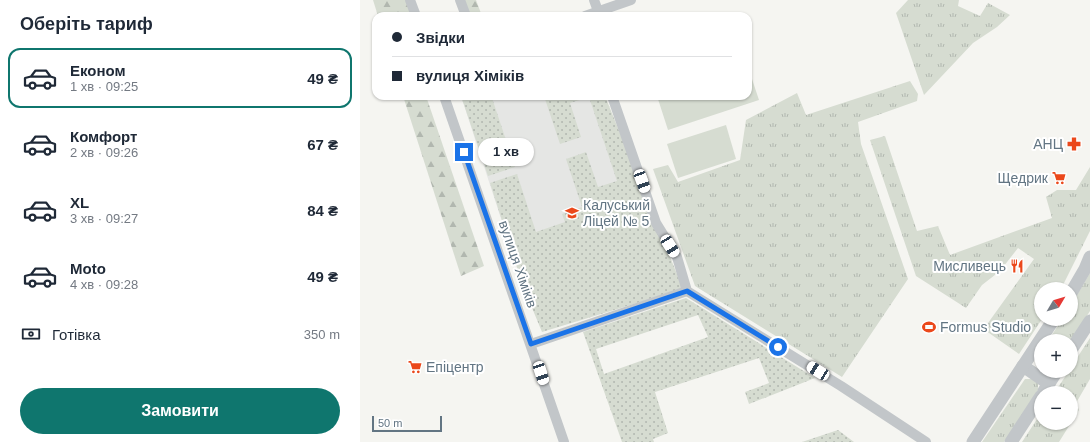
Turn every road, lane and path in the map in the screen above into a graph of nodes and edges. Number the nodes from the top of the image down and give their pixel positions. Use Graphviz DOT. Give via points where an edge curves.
graph roads {
  1 [pos="410,0"];
  2 [pos="460,0"];
  3 [pos="594,0"];
  4 [pos="632,0"];
  5 [pos="598,11"];
  6 [pos="414,12"];
  7 [pos="464,12"];
  8 [pos="445,100"];
  9 [pos="613,100"];
  10 [pos="1090,257"];
  11 [pos="1077,282"];
  12 [pos="687,291"];
  13 [pos="1090,321"];
  14 [pos="1049,326"];
  15 [pos="1078,339"];
  16 [pos="531,344"];
  17 [pos="1023,366"];
  18 [pos="1043,386"];
  19 [pos="1034,407"];
  20 [pos="564,442"];
  21 [pos="926,442"];
  22 [pos="974,442"];
  23 [pos="1011,442"];
  1 -- 6 [label="street"];
  2 -- 7 [label="street"];
  3 -- 5 [label="street"];
  4 -- 5 [label="street"];
  8 -- 16 [label="street, вулиця Хіміків"];
  9 -- 12 [label="street" via="656,223 678,257"];
  10 -- 11 [label="street"];
  12 -- 16 [label="street"];
  12 -- 21 [label="street"];
  13 -- 15 [label="street"];
  14 -- 17 [label="street"];
  16 -- 20 [label="street, вулиця Хіміків"];
  17 -- 18 [label="street"];
  17 -- 22 [label="street"];
  19 -- 23 [label="street"];
}
